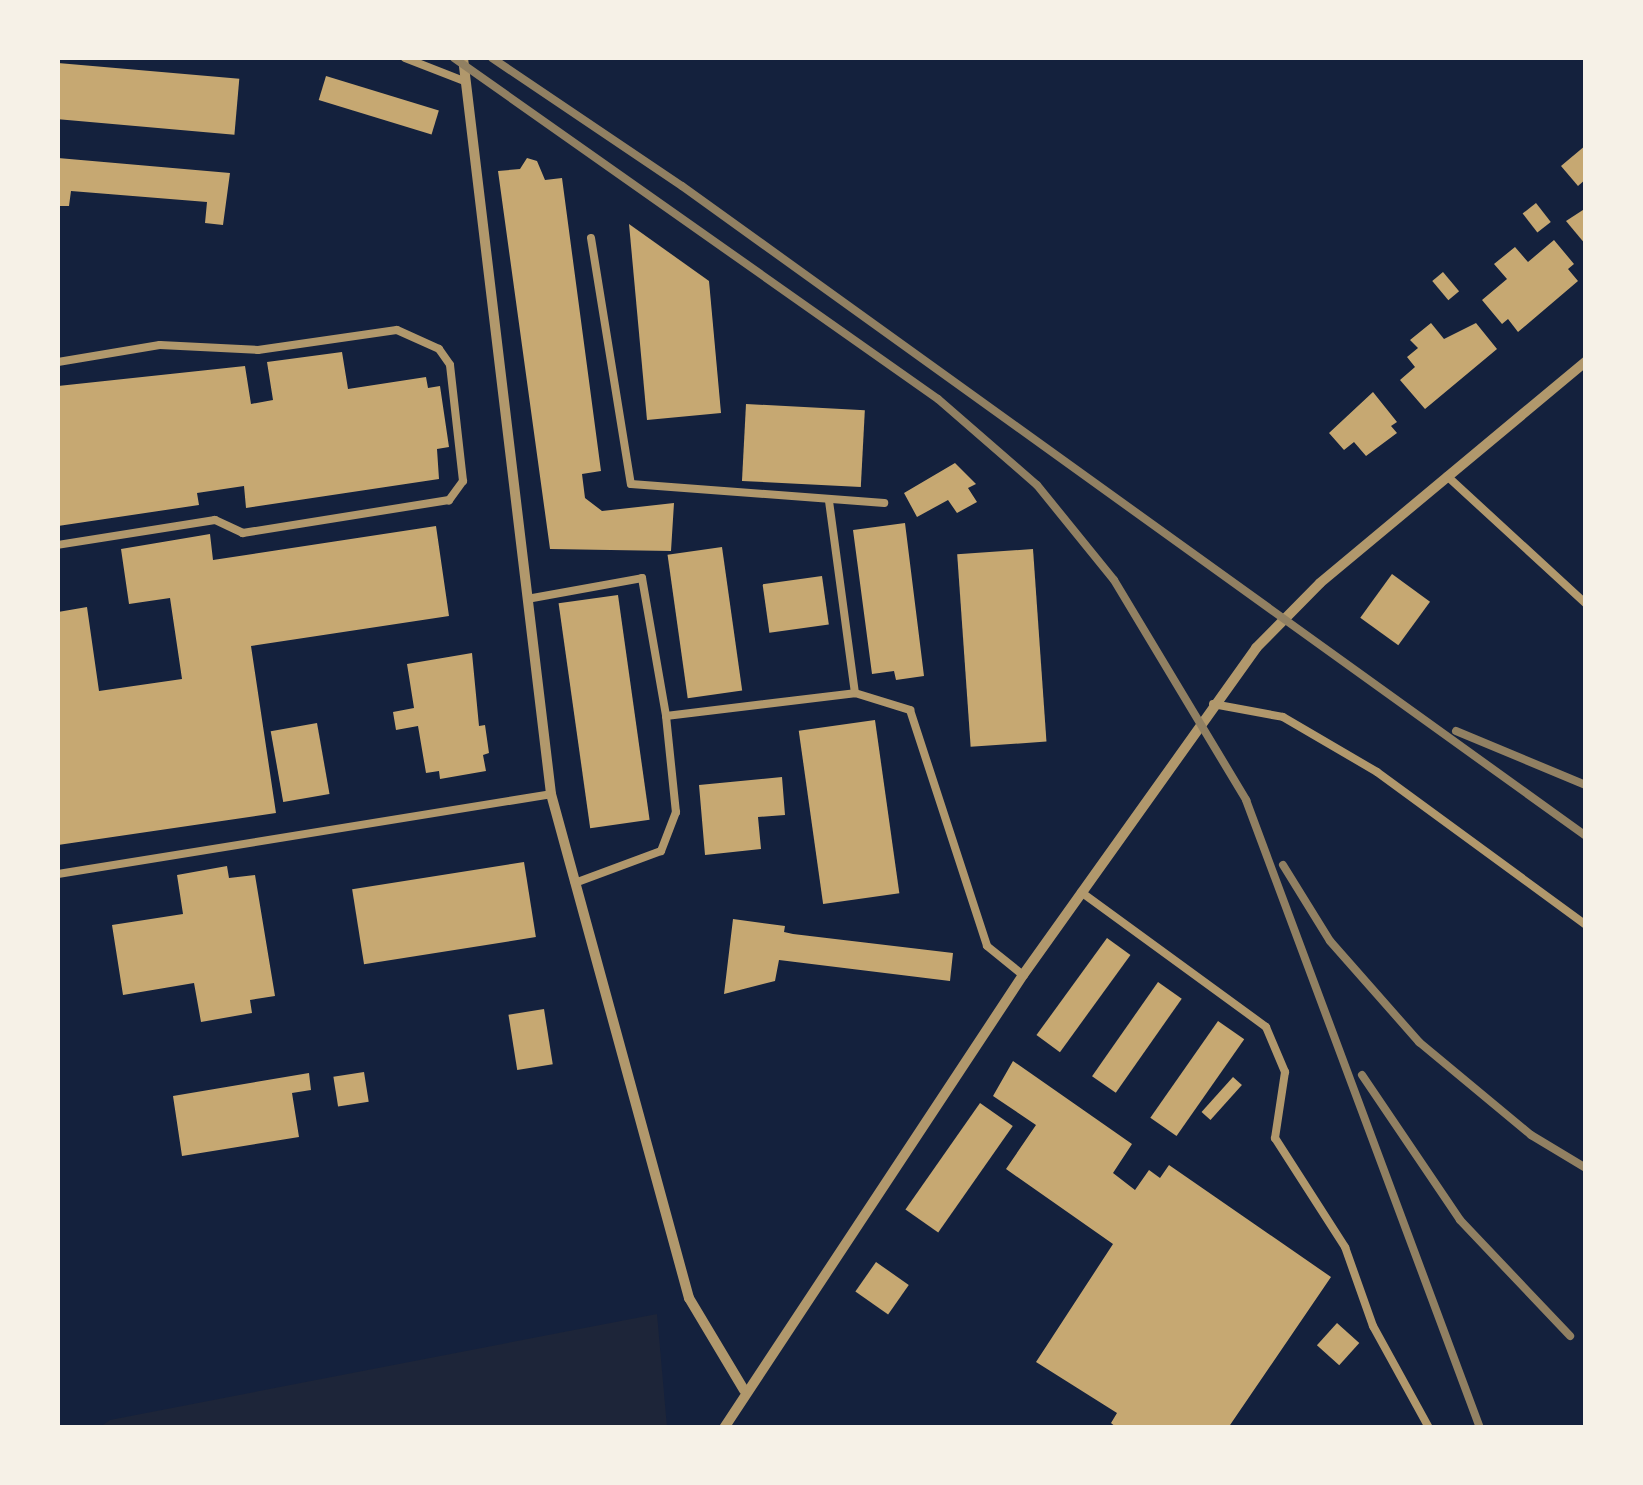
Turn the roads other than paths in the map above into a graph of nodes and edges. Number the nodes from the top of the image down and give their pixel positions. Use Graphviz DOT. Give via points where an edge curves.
graph roads {
  1 [pos="405,58"];
  2 [pos="463,58"];
  3 [pos="464,81"];
  4 [pos="590,238"];
  5 [pos="1586,361"];
  6 [pos="58,362"];
  7 [pos="1447,476"];
  8 [pos="830,501"];
  9 [pos="884,502"];
  10 [pos="58,545"];
  11 [pos="527,598"];
  12 [pos="1586,604"];
  13 [pos="855,693"];
  14 [pos="1213,704"];
  15 [pos="666,716"];
  16 [pos="551,794"];
  17 [pos="58,874"];
  18 [pos="576,883"];
  19 [pos="1081,892"];
  20 [pos="1586,925"];
  21 [pos="1023,975"];
  22 [pos="744,1390"];
  23 [pos="724,1428"];
  24 [pos="1428,1428"];
  1 -- 3 [label="lane"];
  2 -- 3 [label="street"];
  3 -- 11 [label="street"];
  4 -- 8 [label="lane" via="631,484"];
  5 -- 7 [label="street"];
  6 -- 10 [label="lane" via="160,345 258,350 398,330 440,349 450,365 463,481 449,500 243,533 216,520"];
  7 -- 12 [label="lane"];
  7 -- 14 [label="street" via="1281,618"];
  8 -- 9 [label="lane"];
  8 -- 13 [label="lane"];
  11 -- 15 [label="lane" via="642,578"];
  11 -- 16 [label="street"];
  13 -- 15 [label="lane"];
  13 -- 21 [label="lane" via="910,710 987,946"];
  14 -- 19 [label="street"];
  14 -- 20 [label="lane" via="1283,717 1378,772"];
  15 -- 18 [label="lane" via="676,812 661,850"];
  16 -- 17 [label="lane"];
  16 -- 18 [label="street"];
  18 -- 22 [label="street" via="689,1298"];
  19 -- 21 [label="street"];
  19 -- 24 [label="lane" via="1266,1027 1285,1072 1275,1138 1345,1247 1373,1326"];
  21 -- 22 [label="street"];
  22 -- 23 [label="street"];
}
